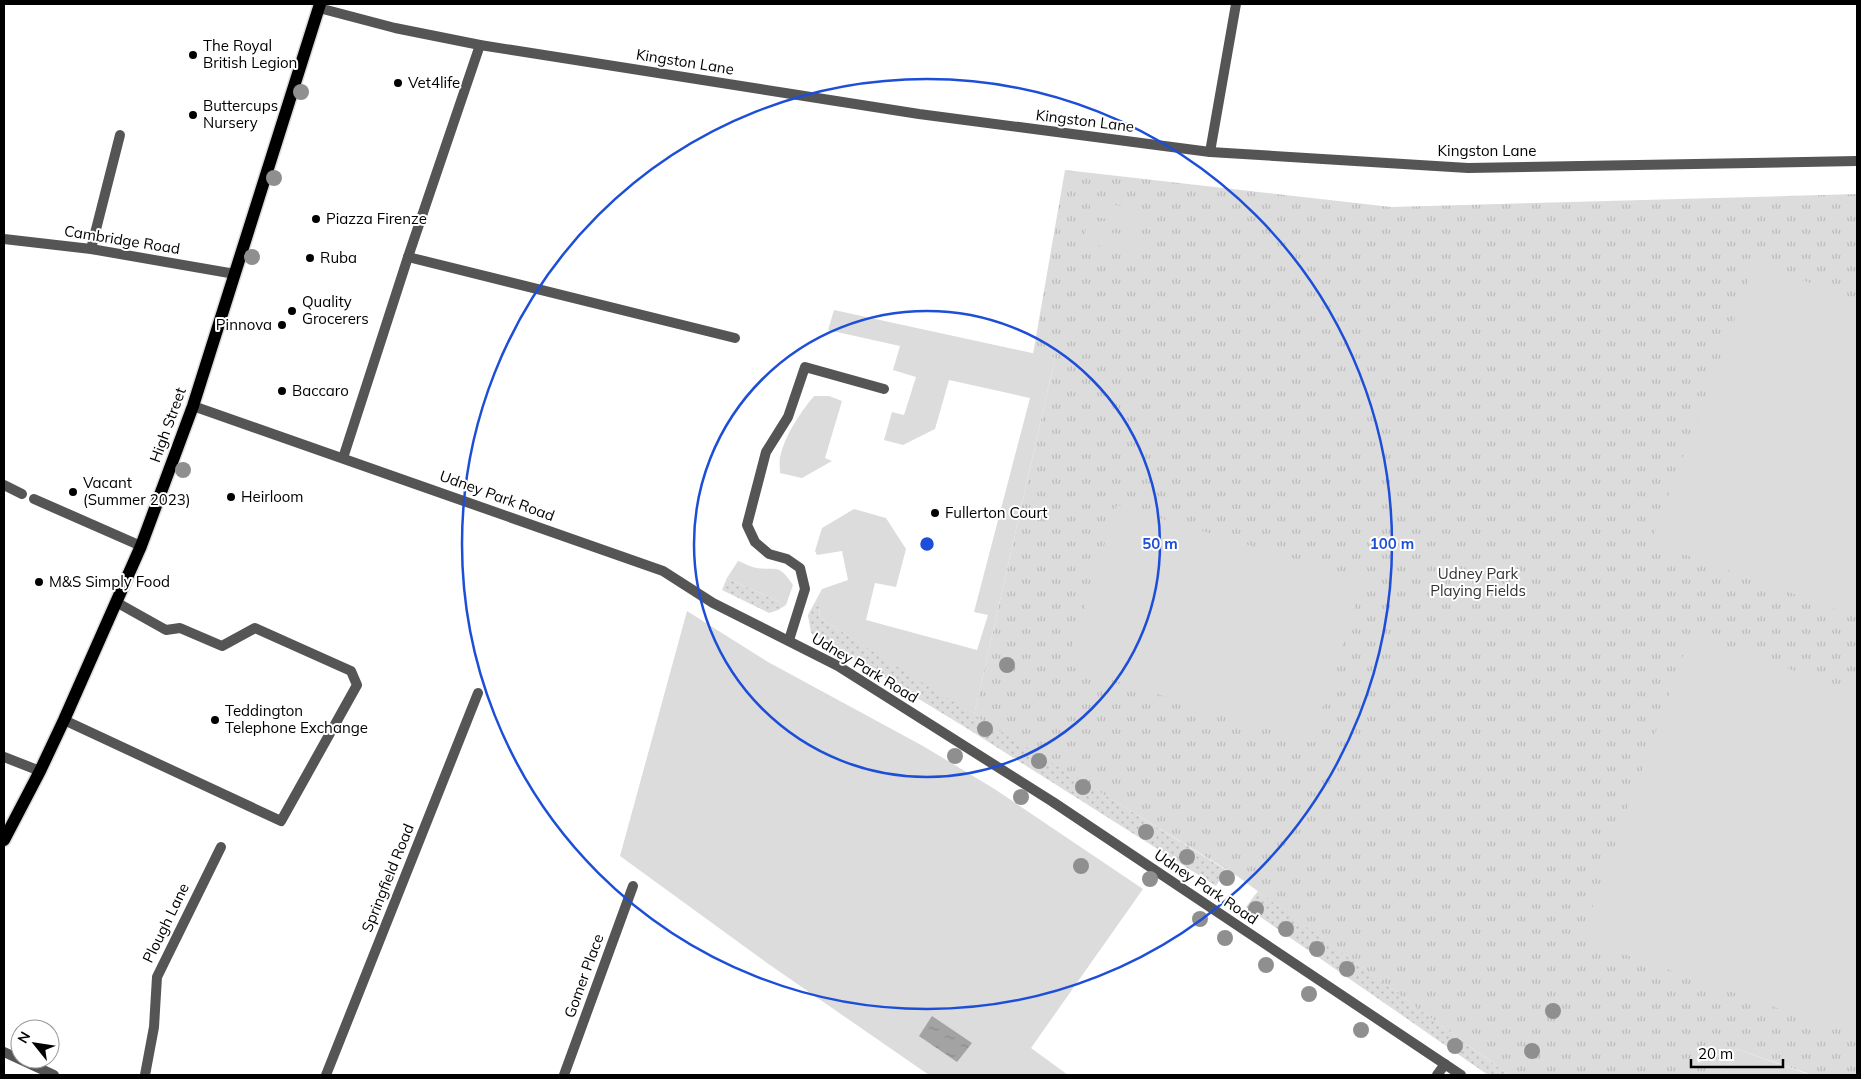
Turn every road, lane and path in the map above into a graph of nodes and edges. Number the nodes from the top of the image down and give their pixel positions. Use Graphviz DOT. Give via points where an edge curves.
graph roads {
  1 [pos="1236,4"];
  2 [pos="319,6"];
  3 [pos="480,45"];
  4 [pos="120,135"];
  5 [pos="1210,152"];
  6 [pos="1857,161"];
  7 [pos="4,239"];
  8 [pos="92,249"];
  9 [pos="408,257"];
  10 [pos="235,274"];
  11 [pos="734,338"];
  12 [pos="884,389"];
  13 [pos="193,406"];
  14 [pos="343,458"];
  15 [pos="4,485"];
  16 [pos="22,494"];
  17 [pos="34,499"];
  18 [pos="141,546"];
  19 [pos="116,602"];
  20 [pos="789,640"];
  21 [pos="478,693"];
  22 [pos="64,720"];
  23 [pos="4,757"];
  24 [pos="40,770"];
  25 [pos="4,840"];
  26 [pos="221,847"];
  27 [pos="633,886"];
  28 [pos="4,1052"];
  29 [pos="1445,1064"];
  30 [pos="54,1075"];
  31 [pos="145,1075"];
  32 [pos="326,1075"];
  33 [pos="564,1075"];
  34 [pos="1436,1075"];
  35 [pos="1460,1075"];
  1 -- 5 [label="street"];
  2 -- 3 [label="street, Kingston Lane" via="396,28"];
  2 -- 10 [label="main road, High Street"];
  3 -- 5 [label="street, Kingston Lane" via="919,114"];
  3 -- 9 [label="street"];
  4 -- 8 [label="street"];
  5 -- 6 [label="street, Kingston Lane" via="1468,168"];
  7 -- 8 [label="street, Cambridge Road"];
  8 -- 10 [label="street, Cambridge Road"];
  9 -- 11 [label="street"];
  9 -- 14 [label="street"];
  10 -- 13 [label="main road, High Street"];
  12 -- 20 [label="street" via="805,367 788,417 766,452 747,525 755,542 769,554 787,559 800,568 805,589"];
  13 -- 14 [label="street, Udney Park Road"];
  13 -- 18 [label="main road, High Street"];
  14 -- 20 [label="street, Udney Park Road" via="662,571 713,603"];
  15 -- 16 [label="street"];
  17 -- 18 [label="street"];
  18 -- 19 [label="main road, High Street"];
  19 -- 22 [label="main road, High Street"];
  19 -- 22 [label="street" via="166,630 180,628 222,646 255,628 351,671 357,685 281,820"];
  20 -- 29 [label="street, Udney Park Road" via="838,666 1053,802"];
  21 -- 32 [label="street, Springfield Road"];
  22 -- 24 [label="main road, High Street"];
  23 -- 24 [label="street"];
  24 -- 25 [label="main road, High Street"];
  26 -- 31 [label="street, Plough Lane" via="157,977 154,1027"];
  27 -- 33 [label="street, Gomer Place"];
  28 -- 30 [label="street"];
  29 -- 34 [label="street"];
  29 -- 35 [label="street, Udney Park Road"];
}
